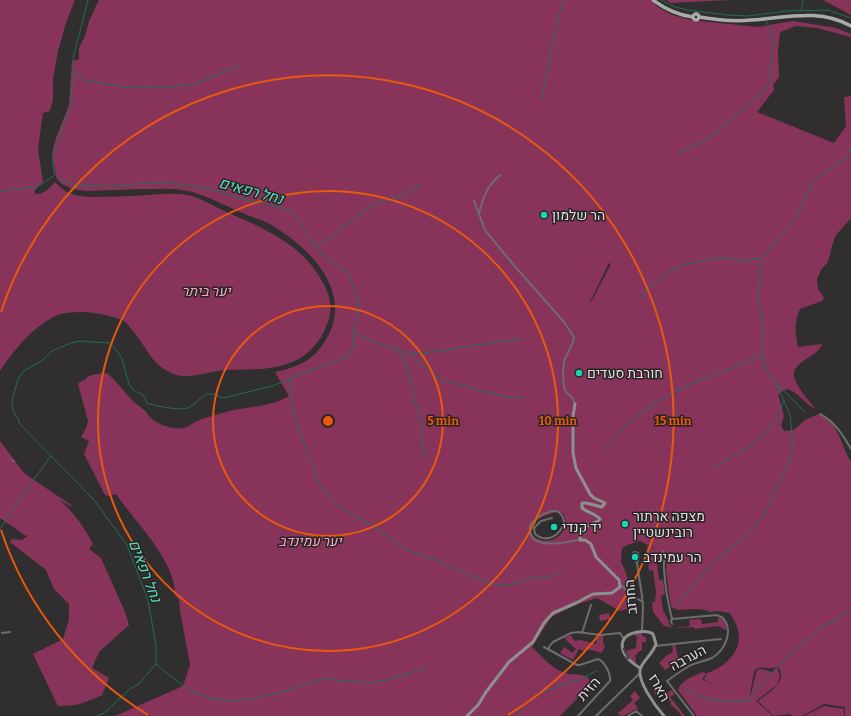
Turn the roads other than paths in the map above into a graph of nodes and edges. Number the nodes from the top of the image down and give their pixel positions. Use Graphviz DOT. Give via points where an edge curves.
graph roads {
  1 [pos="653,0"];
  2 [pos="851,26"];
  3 [pos="500,175"];
  4 [pos="474,201"];
  5 [pos="479,214"];
  6 [pos="575,404"];
  7 [pos="820,414"];
  8 [pos="851,449"];
  9 [pos="552,518"];
  10 [pos="580,540"];
  11 [pos="663,551"];
  12 [pos="637,563"];
  13 [pos="621,585"];
  14 [pos="643,602"];
  15 [pos="591,605"];
  16 [pos="672,619"];
  17 [pos="672,624"];
  18 [pos="642,630"];
  19 [pos="10,632"];
  20 [pos="2,633"];
  21 [pos="582,633"];
  22 [pos="624,639"];
  23 [pos="721,639"];
  24 [pos="655,646"];
  25 [pos="544,647"];
  26 [pos="549,650"];
  27 [pos="640,668"];
  28 [pos="639,674"];
  29 [pos="468,716"];
  30 [pos="578,716"];
  31 [pos="596,716"];
  32 [pos="628,716"];
  33 [pos="642,716"];
  34 [pos="664,716"];
  35 [pos="694,716"];
  1 -- 2 [label="main road" via="662,7 696,20 699,18 731,21 815,15 830,17"];
  3 -- 5 [label="street" via="484,196"];
  4 -- 5 [label="street"];
  5 -- 6 [label="street" via="485,230 574,337 564,361 563,372 564,387"];
  6 -- 10 [label="street" via="574,462 590,494 604,503 602,507 582,504 582,508 600,519 581,529"];
  7 -- 8 [label="street" via="838,428"];
  9 -- 10 [label="street" via="538,523 534,528 535,534 544,538 560,533 564,522 563,516 556,511 547,512 530,525 530,533 534,540 560,544"];
  10 -- 13 [label="street" via="587,540 591,544 596,557 617,576"];
  11 -- 16 [label="street" via="666,593"];
  12 -- 12 [label="street, החרוב" via="639,556 638,552 635,552 632,556"];
  12 -- 14 [label="street, החרוב"];
  13 -- 14 [label="street"];
  13 -- 29 [label="street" via="612,593 593,594 553,613 533,642 509,662"];
  14 -- 18 [label="street, החרוב"];
  15 -- 21 [label="street"];
  16 -- 17 [label="street"];
  16 -- 35 [label="street, הערבה" via="719,615 725,619 728,626 727,640 718,654 688,667 667,681"];
  18 -- 22 [label="street"];
  18 -- 24 [label="street" via="653,634"];
  19 -- 20 [label="street"];
  21 -- 22 [label="street" via="620,633"];
  21 -- 26 [label="street" via="566,635 552,643"];
  22 -- 27 [label="street, one-way" via="622,644 625,654"];
  23 -- 24 [label="street"];
  24 -- 27 [label="street"];
  25 -- 26 [label="street, הזית"];
  26 -- 30 [label="street, הזית" via="579,665 599,660 608,671 609,682"];
  27 -- 28 [label="street, הארז"];
  28 -- 31 [label="street"];
  28 -- 34 [label="street, הארז" via="646,690"];
  32 -- 33 [label="street" via="636,712"];
}
